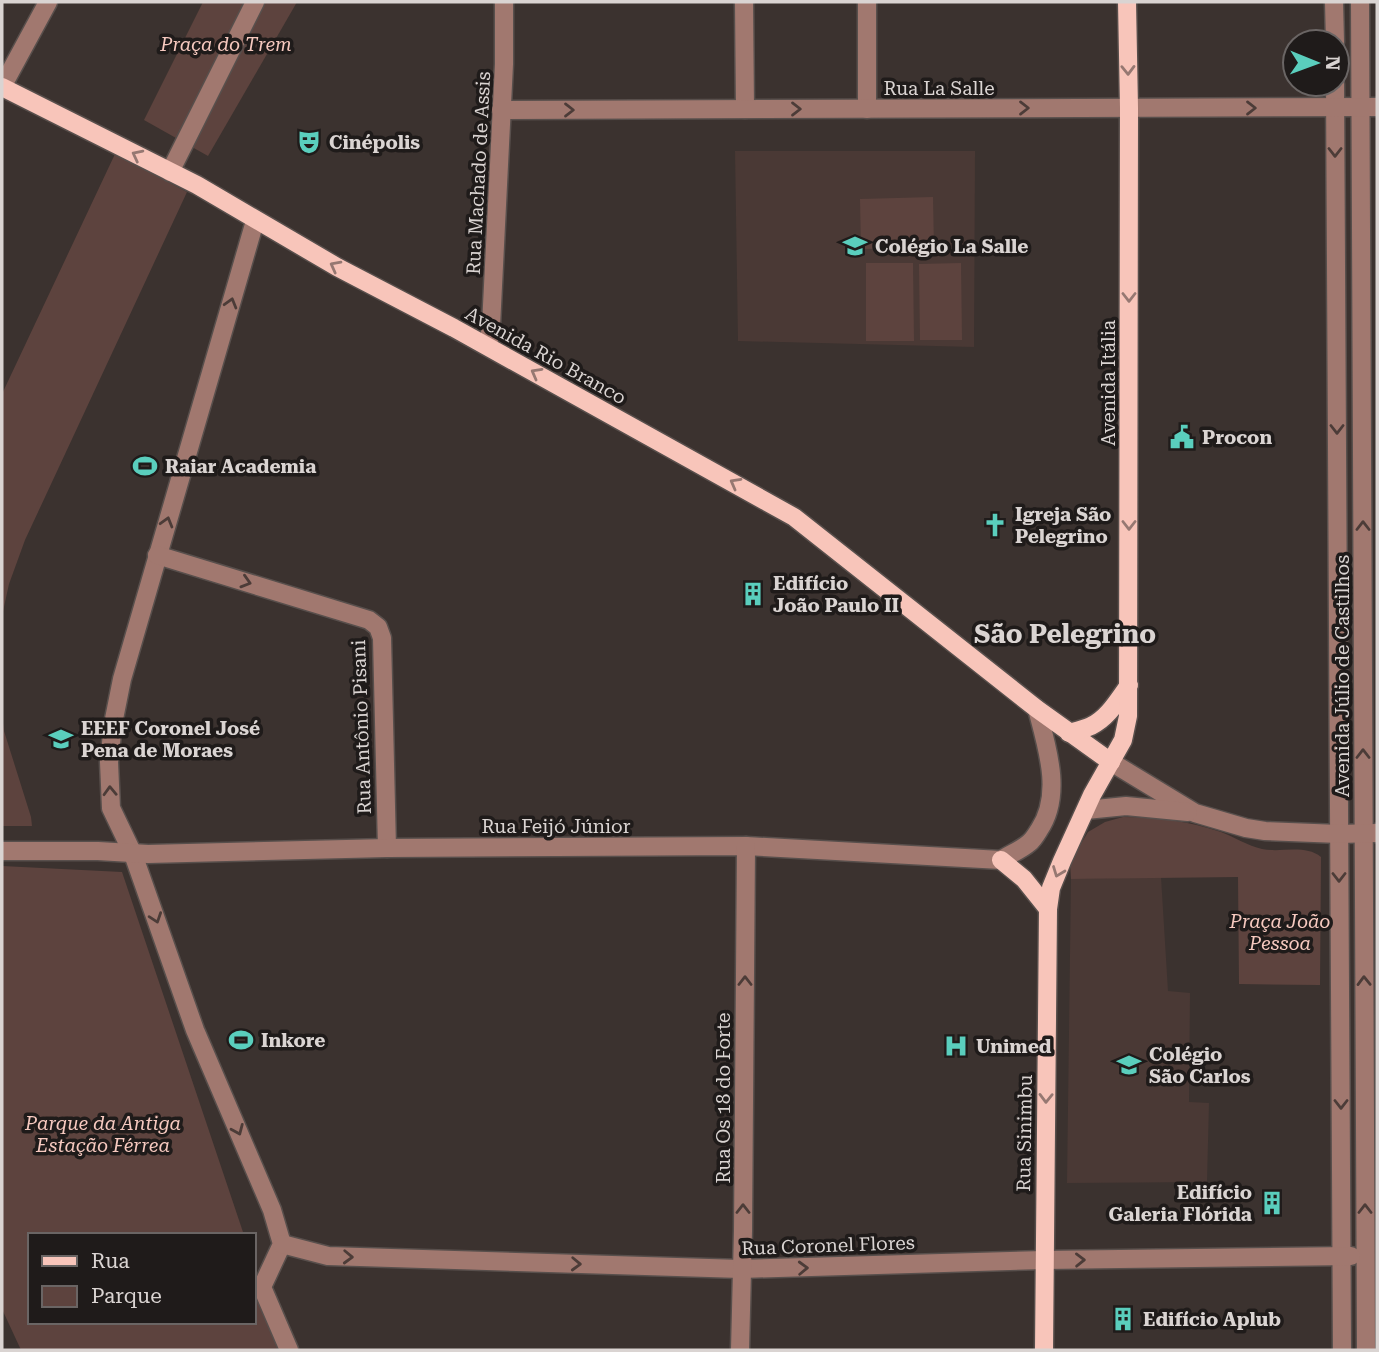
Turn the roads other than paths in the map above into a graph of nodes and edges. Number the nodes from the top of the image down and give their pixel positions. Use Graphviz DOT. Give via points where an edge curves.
graph roads {
  1 [pos="48,2"];
  2 [pos="255,2"];
  3 [pos="504,2"];
  4 [pos="744,2"];
  5 [pos="867,2"];
  6 [pos="1127,2"];
  7 [pos="1334,9"];
  8 [pos="1360,9"];
  9 [pos="1335,28"];
  10 [pos="2,87"];
  11 [pos="1335,98"];
  12 [pos="1369,107"];
  13 [pos="1129,108"];
  14 [pos="1335,108"];
  15 [pos="745,109"];
  16 [pos="867,109"];
  17 [pos="501,110"];
  18 [pos="170,172"];
  19 [pos="1335,205"];
  20 [pos="1361,205"];
  21 [pos="255,221"];
  22 [pos="488,346"];
  23 [pos="1336,380"];
  24 [pos="1362,381"];
  25 [pos="1337,471"];
  26 [pos="1362,472"];
  27 [pos="157,555"];
  28 [pos="1337,555"];
  29 [pos="1363,556"];
  30 [pos="1338,642"];
  31 [pos="1363,643"];
  32 [pos="1129,685"];
  33 [pos="1037,709"];
  34 [pos="1069,733"];
  35 [pos="1111,762"];
  36 [pos="1086,810"];
  37 [pos="1195,813"];
  38 [pos="1370,833"];
  39 [pos="1339,834"];
  40 [pos="746,846"];
  41 [pos="387,848"];
  42 [pos="2,851"];
  43 [pos="133,854"];
  44 [pos="1001,860"];
  45 [pos="1048,909"];
  46 [pos="1340,1060"];
  47 [pos="1364,1061"];
  48 [pos="282,1244"];
  49 [pos="1341,1255"];
  50 [pos="1371,1256"];
  51 [pos="1044,1260"];
  52 [pos="741,1269"];
  53 [pos="289,1350"];
  54 [pos="740,1350"];
  55 [pos="1044,1350"];
  56 [pos="1342,1350"];
  57 [pos="1366,1350"];
  1 -- 10 [label="street"];
  2 -- 18 [label="street"];
  3 -- 17 [label="street, Rua Machado de Assis"];
  4 -- 15 [label="street"];
  5 -- 16 [label="street"];
  6 -- 13 [label="main road, Avenida Itália, one-way"];
  7 -- 8 [label="street"];
  7 -- 9 [label="street"];
  8 -- 12 [label="street, Avenida Júlio de Castilhos"];
  18 -- 10 [label="main road, Avenida Rio Branco, one-way"];
  11 -- 14 [label="street, Avenida Júlio de Castilhos"];
  12 -- 14 [label="street, Rua La Salle"];
  12 -- 20 [label="street, Avenida Júlio de Castilhos"];
  13 -- 14 [label="street, Rua La Salle, one-way"];
  16 -- 13 [label="street, Rua La Salle, one-way"];
  13 -- 32 [label="main road, Avenida Itália, one-way"];
  14 -- 19 [label="street, Avenida Júlio de Castilhos, one-way"];
  15 -- 16 [label="street, Rua La Salle, one-way"];
  17 -- 15 [label="street, Rua La Salle, one-way"];
  17 -- 22 [label="street, Rua Machado de Assis"];
  18 -- 21 [label="main road, Avenida Rio Branco"];
  19 -- 20 [label="street"];
  19 -- 23 [label="street, Avenida Júlio de Castilhos"];
  20 -- 24 [label="street, Avenida Júlio de Castilhos"];
  22 -- 21 [label="main road, Avenida Rio Branco, one-way"];
  27 -- 21 [label="street, one-way"];
  33 -- 22 [label="main road, Avenida Rio Branco, one-way" via="794,517"];
  23 -- 24 [label="street"];
  23 -- 25 [label="street, Avenida Júlio de Castilhos, one-way"];
  24 -- 26 [label="street, Avenida Júlio de Castilhos"];
  25 -- 26 [label="street"];
  25 -- 28 [label="street, Avenida Júlio de Castilhos"];
  29 -- 26 [label="street, Avenida Júlio de Castilhos, one-way"];
  27 -- 41 [label="street, Rua Antônio Pisani, one-way" via="369,620 378,627 382,638"];
  43 -- 27 [label="street, one-way" via="111,808 109,762 122,679"];
  28 -- 29 [label="street"];
  28 -- 30 [label="street, Avenida Júlio de Castilhos"];
  29 -- 31 [label="street, Avenida Júlio de Castilhos"];
  30 -- 31 [label="street"];
  30 -- 39 [label="street, Avenida Júlio de Castilhos"];
  38 -- 31 [label="street, Avenida Júlio de Castilhos, one-way"];
  32 -- 34 [label="main road" via="1104,716 1090,727"];
  32 -- 35 [label="main road, Avenida Itália" via="1123,740"];
  33 -- 34 [label="main road, Avenida Rio Branco"];
  33 -- 44 [label="street" via="1051,772 1049,809 1031,842"];
  34 -- 35 [label="main road, Avenida Rio Branco"];
  35 -- 36 [label="main road, Rua Sinimbu"];
  35 -- 37 [label="street"];
  36 -- 37 [label="street" via="1126,806"];
  36 -- 45 [label="main road, Rua Sinimbu, one-way" via="1051,888"];
  37 -- 39 [label="street" via="1255,830"];
  38 -- 39 [label="street"];
  47 -- 38 [label="street, Avenida Júlio de Castilhos, one-way"];
  39 -- 46 [label="street, Avenida Júlio de Castilhos, one-way"];
  40 -- 41 [label="street, Rua Feijó Júnior"];
  40 -- 44 [label="street, Rua Feijó Júnior"];
  52 -- 40 [label="street, Rua Os 18 do Forte, one-way"];
  41 -- 43 [label="street, Rua Feijó Júnior"];
  42 -- 43 [label="street, Rua Feijó Júnior"];
  43 -- 48 [label="street, one-way" via="195,1030 272,1210"];
  44 -- 45 [label="main road"];
  45 -- 51 [label="main road, Rua Sinimbu, one-way"];
  46 -- 47 [label="street"];
  46 -- 49 [label="street, Avenida Júlio de Castilhos, one-way"];
  50 -- 47 [label="street, Avenida Júlio de Castilhos, one-way"];
  48 -- 52 [label="street, Rua Coronel Flores, one-way" via="328,1256"];
  48 -- 53 [label="street" via="262,1287"];
  49 -- 50 [label="street, Rua Coronel Flores"];
  51 -- 49 [label="street, Rua Coronel Flores, one-way"];
  49 -- 56 [label="street, Avenida Júlio de Castilhos"];
  50 -- 57 [label="street, Avenida Júlio de Castilhos"];
  52 -- 51 [label="street, Rua Coronel Flores, one-way"];
  51 -- 55 [label="main road, Rua Sinimbu"];
  52 -- 54 [label="street, Rua Os 18 do Forte"];
}
